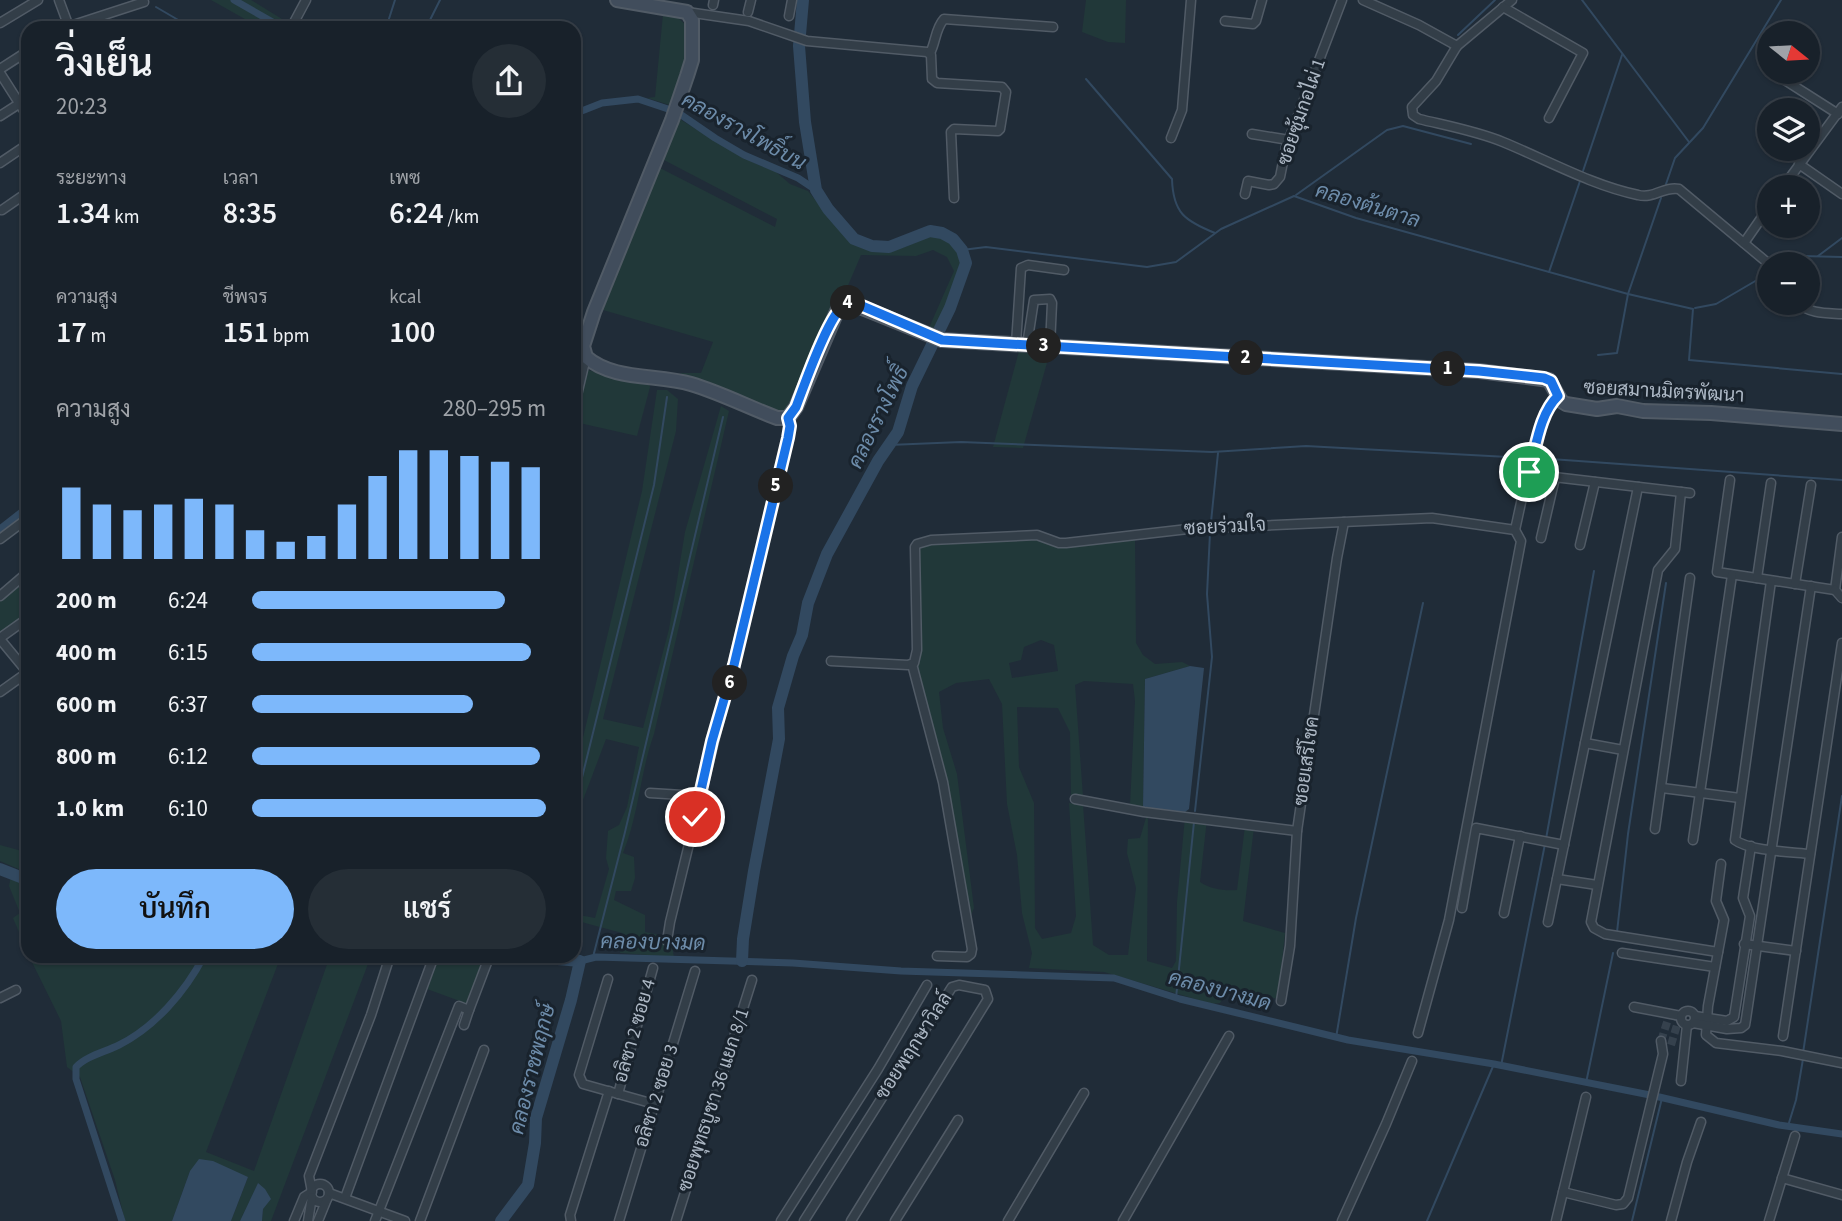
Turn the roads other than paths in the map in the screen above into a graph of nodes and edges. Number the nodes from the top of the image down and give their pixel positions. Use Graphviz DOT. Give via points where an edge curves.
graph roads {
  1 [pos="38,0"];
  2 [pos="59,0"];
  3 [pos="306,0"];
  4 [pos="617,0"];
  5 [pos="751,0"];
  6 [pos="792,0"];
  7 [pos="1191,0"];
  8 [pos="1262,0"];
  9 [pos="1342,0"];
  10 [pos="1363,0"];
  11 [pos="1512,0"];
  12 [pos="144,2"];
  13 [pos="1503,8"];
  14 [pos="687,12"];
  15 [pos="748,12"];
  16 [pos="789,16"];
  17 [pos="65,21"];
  18 [pos="85,21"];
  19 [pos="295,21"];
  20 [pos="1226,21"];
  21 [pos="0,23"];
  22 [pos="1053,27"];
  23 [pos="1457,46"];
  24 [pos="930,53"];
  25 [pos="21,56"];
  26 [pos="0,71"];
  27 [pos="1794,84"];
  28 [pos="19,105"];
  29 [pos="21,108"];
  30 [pos="1840,110"];
  31 [pos="0,116"];
  32 [pos="1549,118"];
  33 [pos="1252,134"];
  34 [pos="1171,138"];
  35 [pos="1289,140"];
  36 [pos="21,149"];
  37 [pos="0,163"];
  38 [pos="1799,164"];
  39 [pos="1791,175"];
  40 [pos="1245,194"];
  41 [pos="1842,194"];
  42 [pos="21,197"];
  43 [pos="954,198"];
  44 [pos="2,210"];
  45 [pos="1757,224"];
  46 [pos="1744,243"];
  47 [pos="1757,254"];
  48 [pos="1064,270"];
  49 [pos="1820,313"];
  50 [pos="1842,314"];
  51 [pos="1022,344"];
  52 [pos="1050,346"];
  53 [pos="586,357"];
  54 [pos="581,378"];
  55 [pos="1558,396"];
  56 [pos="788,418"];
  57 [pos="1842,424"];
  58 [pos="1533,474"];
  59 [pos="1555,478"];
  60 [pos="1730,480"];
  61 [pos="1595,482"];
  62 [pos="1771,483"];
  63 [pos="1811,485"];
  64 [pos="1638,487"];
  65 [pos="1681,492"];
  66 [pos="1690,493"];
  67 [pos="1344,522"];
  68 [pos="21,523"];
  69 [pos="1515,530"];
  70 [pos="1842,537"];
  71 [pos="1541,538"];
  72 [pos="0,539"];
  73 [pos="1580,545"];
  74 [pos="1732,575"];
  75 [pos="21,578"];
  76 [pos="1690,578"];
  77 [pos="1757,578"];
  78 [pos="1772,581"];
  79 [pos="1795,584"];
  80 [pos="1811,586"];
  81 [pos="1836,590"];
  82 [pos="0,596"];
  83 [pos="1842,598"];
  84 [pos="21,623"];
  85 [pos="0,638"];
  86 [pos="1842,643"];
  87 [pos="831,662"];
  88 [pos="21,664"];
  89 [pos="912,664"];
  90 [pos="21,678"];
  91 [pos="0,692"];
  92 [pos="1585,743"];
  93 [pos="1623,750"];
  94 [pos="1661,788"];
  95 [pos="650,793"];
  96 [pos="1700,793"];
  97 [pos="699,796"];
  98 [pos="1740,798"];
  99 [pos="1074,799"];
  100 [pos="1655,829"];
  101 [pos="1297,831"];
  102 [pos="1520,836"];
  103 [pos="1693,840"];
  104 [pos="1564,845"];
  105 [pos="1751,846"];
  106 [pos="1772,849"];
  107 [pos="1810,854"];
  108 [pos="1721,864"];
  109 [pos="1557,878"];
  110 [pos="1597,885"];
  111 [pos="1462,908"];
  112 [pos="1504,912"];
  113 [pos="1548,922"];
  114 [pos="667,942"];
  115 [pos="1744,944"];
  116 [pos="1757,946"];
  117 [pos="1796,951"];
  118 [pos="1718,952"];
  119 [pos="1622,953"];
  120 [pos="937,956"];
  121 [pos="388,963"];
  122 [pos="431,963"];
  123 [pos="487,963"];
  124 [pos="1715,967"];
  125 [pos="653,968"];
  126 [pos="695,971"];
  127 [pos="608,979"];
  128 [pos="752,979"];
  129 [pos="926,985"];
  130 [pos="16,990"];
  131 [pos="0,998"];
  132 [pos="1282,1001"];
  133 [pos="1634,1007"];
  134 [pos="469,1010"];
  135 [pos="1691,1021"];
  136 [pos="1706,1022"];
  137 [pos="464,1025"];
  138 [pos="1733,1025"];
  139 [pos="1418,1033"];
  140 [pos="1230,1036"];
  141 [pos="1783,1036"];
  142 [pos="1661,1041"];
  143 [pos="1671,1045"];
  144 [pos="484,1050"];
  145 [pos="1663,1054"];
  146 [pos="1412,1061"];
  147 [pos="1842,1063"];
  148 [pos="1681,1081"];
  149 [pos="613,1092"];
  150 [pos="1084,1093"];
  151 [pos="1586,1097"];
  152 [pos="654,1104"];
  153 [pos="958,1120"];
  154 [pos="1701,1122"];
  155 [pos="1795,1136"];
  156 [pos="1782,1178"];
  157 [pos="1563,1192"];
  158 [pos="312,1195"];
  159 [pos="1842,1195"];
  160 [pos="328,1196"];
  161 [pos="345,1198"];
  162 [pos="379,1211"];
  163 [pos="294,1221"];
  164 [pos="308,1221"];
  165 [pos="318,1221"];
  166 [pos="375,1221"];
  167 [pos="405,1221"];
  168 [pos="420,1221"];
  169 [pos="571,1221"];
  170 [pos="619,1221"];
  171 [pos="676,1221"];
  172 [pos="781,1221"];
  173 [pos="804,1221"];
  174 [pos="851,1221"];
  175 [pos="895,1221"];
  176 [pos="1009,1221"];
  177 [pos="1123,1221"];
  178 [pos="1342,1221"];
  179 [pos="1556,1221"];
  180 [pos="1671,1221"];
  181 [pos="1769,1221"];
  1 -- 21 [label="street"];
  2 -- 17 [label="street"];
  3 -- 19 [label="street"];
  4 -- 14 [label="street"];
  5 -- 15 [label="street"];
  6 -- 16 [label="street"];
  7 -- 34 [label="street" via="1182,110"];
  8 -- 20 [label="street" via="1253,24"];
  9 -- 35 [label="street, ซอยซุ้มกอไผ่ 1"];
  10 -- 23 [label="street"];
  11 -- 13 [label="street"];
  12 -- 18 [label="street"];
  13 -- 23 [label="street"];
  13 -- 32 [label="street" via="1583,53"];
  14 -- 24 [label="street" via="749,21 807,41"];
  14 -- 53 [label="street" via="692,20 692,60 594,312 583,346"];
  22 -- 24 [label="street" via="944,19"];
  23 -- 46 [label="street" via="1436,81 1412,107 1416,117 1493,138 1636,195 1679,189"];
  24 -- 43 [label="street" via="932,79 937,83 1002,87 1006,92 998,131 951,132"];
  25 -- 26 [label="street"];
  26 -- 28 [label="street"];
  27 -- 30 [label="street"];
  28 -- 29 [label="street"];
  28 -- 31 [label="street"];
  30 -- 38 [label="street"];
  33 -- 35 [label="street"];
  35 -- 40 [label="street, ซอยซุ้มกอไผ่ 1" via="1277,181 1269,185 1248,181"];
  36 -- 37 [label="street"];
  38 -- 39 [label="street"];
  38 -- 41 [label="street"];
  42 -- 44 [label="street"];
  45 -- 46 [label="street"];
  46 -- 47 [label="street"];
  48 -- 51 [label="street" via="1021,268"];
  49 -- 50 [label="street"];
  51 -- 52 [label="street, ซอยสมานมิตรพัฒนา"];
  51 -- 52 [label="street" via="1034,300 1050,299"];
  51 -- 56 [label="street, ซอยสมานมิตรพัฒนา" via="942,340 846,303 829,326"];
  52 -- 55 [label="street, ซอยสมานมิตรพัฒนา" via="1479,371 1544,378 1551,381"];
  53 -- 54 [label="street"];
  53 -- 56 [label="street" via="600,367 686,382 777,418"];
  55 -- 57 [label="street, ซอยสมานมิตรพัฒนา" via="1566,404 1597,409 1618,406"];
  55 -- 58 [label="street" via="1537,443"];
  56 -- 97 [label="street" via="788,438"];
  58 -- 59 [label="street"];
  58 -- 69 [label="street"];
  59 -- 61 [label="street"];
  59 -- 71 [label="street"];
  60 -- 74 [label="street" via="1717,572"];
  61 -- 64 [label="street"];
  61 -- 73 [label="street"];
  62 -- 77 [label="street"];
  63 -- 79 [label="street"];
  64 -- 65 [label="street"];
  64 -- 92 [label="street"];
  65 -- 66 [label="street"];
  65 -- 93 [label="street" via="1675,549 1658,570"];
  67 -- 69 [label="street, ซอยร่วมใจ" via="1432,517"];
  67 -- 89 [label="street, ซอยร่วมใจ" via="1180,529 1066,543 1029,534 924,541 914,554 916,660"];
  67 -- 101 [label="street, ซอยเสรีโชค"];
  68 -- 72 [label="street"];
  69 -- 139 [label="street" via="1521,541 1486,727 1448,920"];
  70 -- 81 [label="street"];
  74 -- 77 [label="street"];
  74 -- 96 [label="street"];
  75 -- 82 [label="street"];
  76 -- 94 [label="street"];
  77 -- 78 [label="street"];
  78 -- 79 [label="street"];
  78 -- 98 [label="street"];
  79 -- 80 [label="street"];
  80 -- 81 [label="street"];
  80 -- 106 [label="street"];
  81 -- 83 [label="street"];
  84 -- 85 [label="street"];
  85 -- 88 [label="street"];
  86 -- 107 [label="street"];
  87 -- 89 [label="street"];
  89 -- 120 [label="street, ซอยร่วมใจ" via="943,782 972,948 967,957"];
  90 -- 91 [label="street"];
  92 -- 93 [label="street"];
  92 -- 104 [label="street"];
  93 -- 110 [label="street"];
  94 -- 96 [label="street"];
  94 -- 100 [label="street"];
  95 -- 97 [label="street"];
  96 -- 98 [label="street"];
  96 -- 103 [label="street"];
  97 -- 114 [label="street"];
  98 -- 105 [label="street" via="1735,839"];
  99 -- 101 [label="street"];
  101 -- 132 [label="street, ซอยเสรีโชค"];
  102 -- 104 [label="street"];
  102 -- 111 [label="street" via="1476,828"];
  102 -- 112 [label="street"];
  104 -- 109 [label="street"];
  105 -- 106 [label="street"];
  105 -- 115 [label="street" via="1743,898 1750,916"];
  106 -- 107 [label="street"];
  106 -- 116 [label="street"];
  107 -- 117 [label="street"];
  108 -- 118 [label="street" via="1716,901 1724,920"];
  109 -- 110 [label="street"];
  109 -- 113 [label="street"];
  110 -- 118 [label="street" via="1591,922 1599,931"];
  115 -- 116 [label="street"];
  115 -- 138 [label="street"];
  116 -- 117 [label="street"];
  116 -- 138 [label="street" via="1745,1025"];
  117 -- 141 [label="street"];
  118 -- 124 [label="street"];
  119 -- 124 [label="street"];
  121 -- 158 [label="street" via="309,1176"];
  122 -- 161 [label="street"];
  123 -- 134 [label="street"];
  124 -- 136 [label="street"];
  125 -- 149 [label="street, อลิซา 2 ซอย 4"];
  126 -- 152 [label="street, อลิซา 2 ซอย 3"];
  127 -- 149 [label="street" via="579,1075 583,1084"];
  128 -- 171 [label="street, ซอยพุทธบูชา 36 แยก 8/1"];
  129 -- 172 [label="street"];
  130 -- 131 [label="street"];
  133 -- 135 [label="street" via="1681,1016 1688,1011"];
  134 -- 137 [label="street"];
  134 -- 162 [label="street" via="459,1006"];
  135 -- 136 [label="street"];
  135 -- 148 [label="street"];
  136 -- 138 [label="street"];
  136 -- 147 [label="street" via="1706,1035 1712,1042"];
  140 -- 177 [label="street"];
  142 -- 145 [label="street"];
  143 -- 145 [label="street"];
  144 -- 168 [label="street"];
  145 -- 157 [label="street" via="1628,1198 1616,1205"];
  146 -- 178 [label="street"];
  149 -- 152 [label="street"];
  149 -- 169 [label="street, อลิซา 2 ซอย 4"];
  150 -- 176 [label="street"];
  151 -- 157 [label="street"];
  152 -- 170 [label="street, อลิซา 2 ซอย 3"];
  153 -- 175 [label="street"];
  154 -- 180 [label="street"];
  155 -- 156 [label="street"];
  156 -- 159 [label="street"];
  156 -- 181 [label="street"];
  157 -- 179 [label="street"];
  158 -- 160 [label="street" via="319,1202"];
  158 -- 160 [label="street" via="320,1185 327,1188"];
  158 -- 163 [label="street" via="304,1197"];
  158 -- 164 [label="street"];
  160 -- 161 [label="street"];
  160 -- 165 [label="street"];
  161 -- 162 [label="street"];
  162 -- 166 [label="street"];
  162 -- 167 [label="street"];
  173 -- 174 [label="street, ซอยพฤกษาวิลล์" via="952,987 985,990 988,999"];
}
